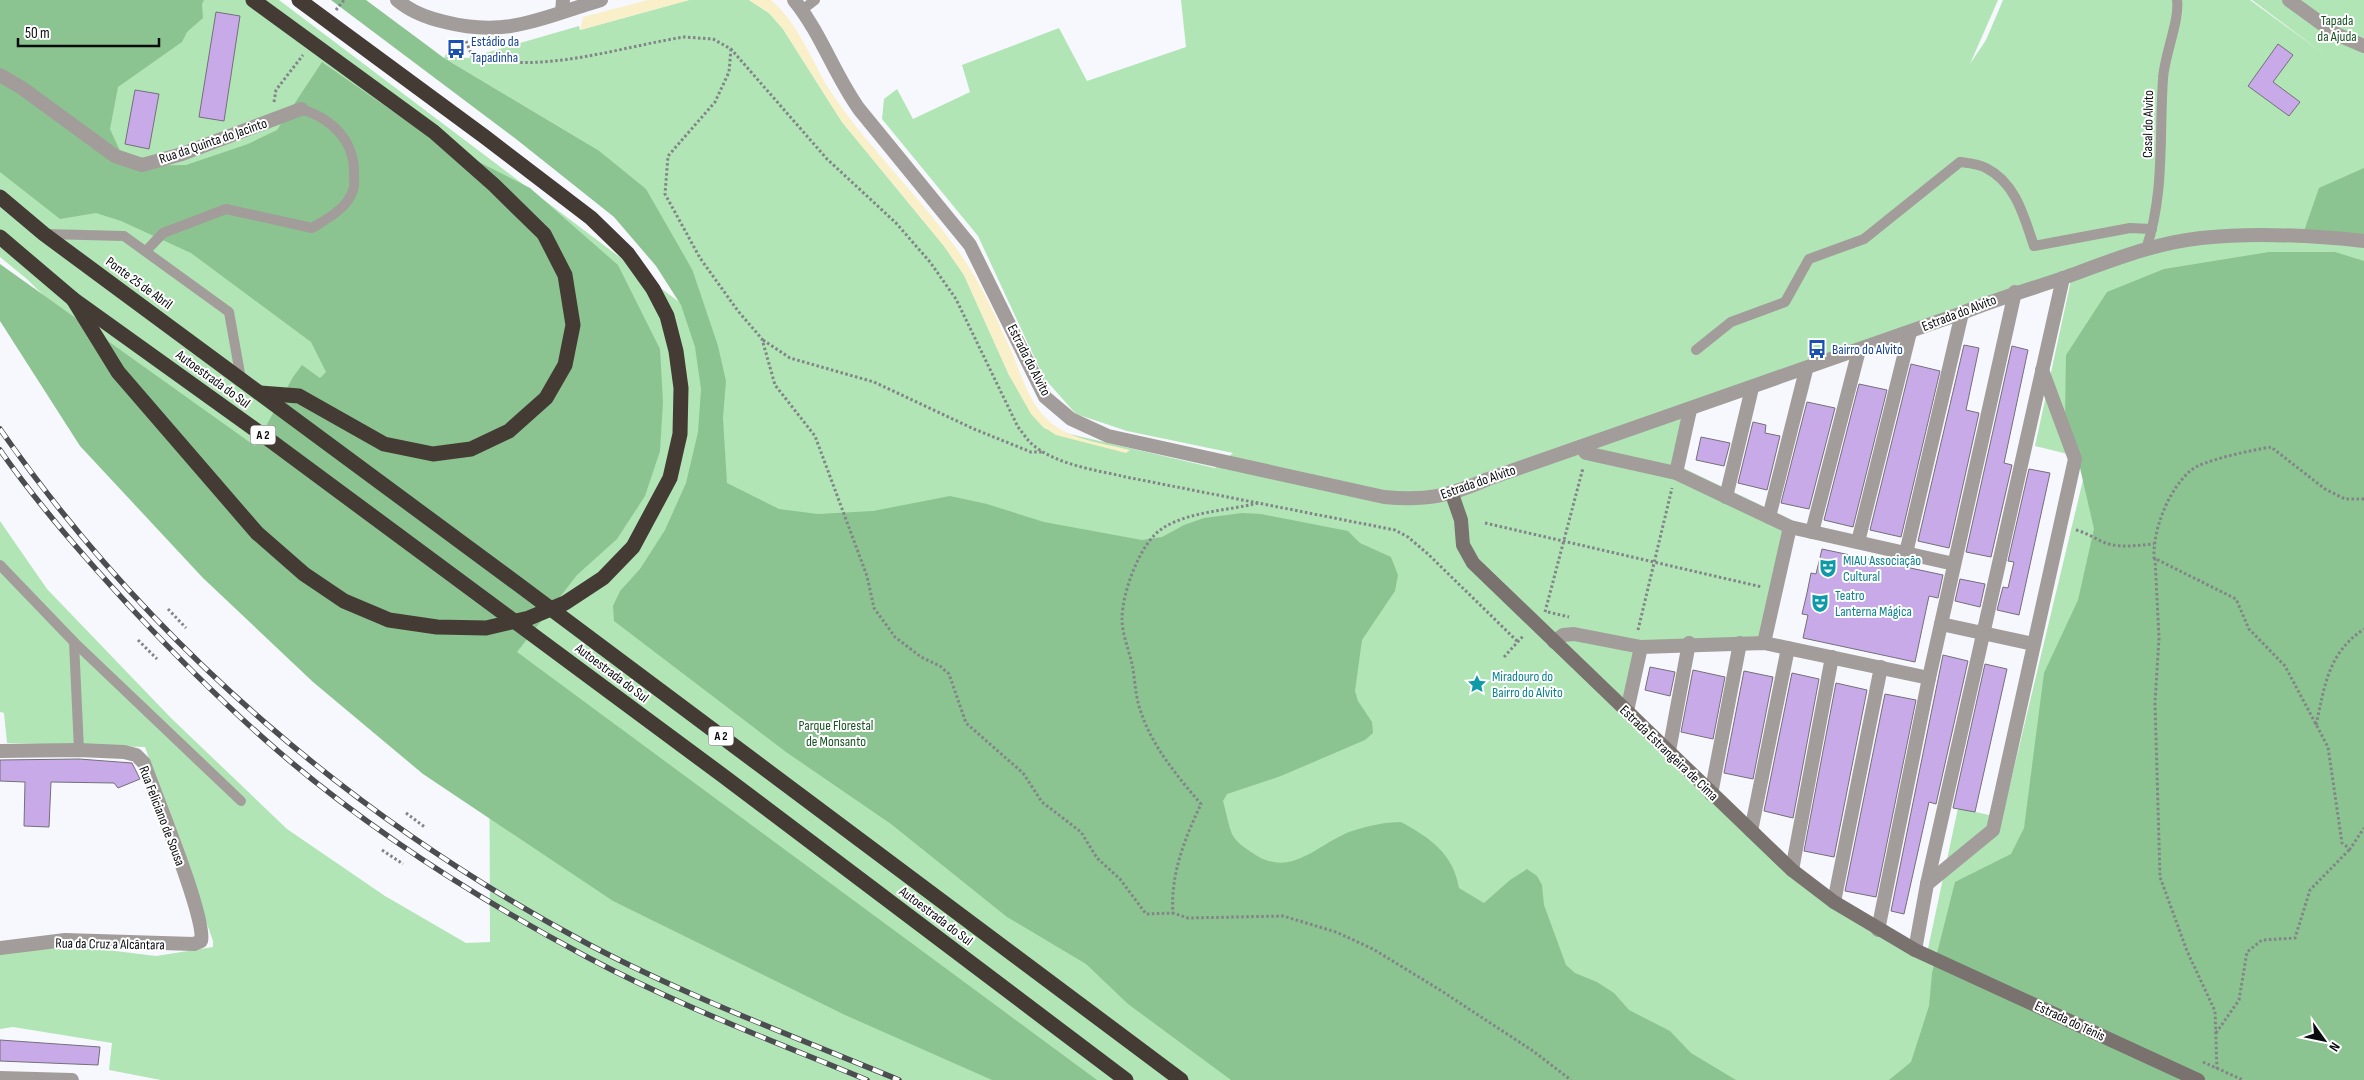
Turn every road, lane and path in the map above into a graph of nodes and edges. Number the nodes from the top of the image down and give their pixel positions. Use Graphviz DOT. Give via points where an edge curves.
graph roads {
  1 [pos="253,0"];
  2 [pos="299,0"];
  3 [pos="396,0"];
  4 [pos="601,0"];
  5 [pos="815,0"];
  6 [pos="2177,0"];
  7 [pos="2289,0"];
  8 [pos="798,5"];
  9 [pos="563,6"];
  10 [pos="2364,46"];
  11 [pos="731,49"];
  12 [pos="0,75"];
  13 [pos="286,78"];
  14 [pos="276,90"];
  15 [pos="302,109"];
  16 [pos="0,197"];
  17 [pos="2152,229"];
  18 [pos="44,234"];
  19 [pos="0,237"];
  20 [pos="2364,241"];
  21 [pos="2146,249"];
  22 [pos="146,252"];
  23 [pos="2063,278"];
  24 [pos="2015,292"];
  25 [pos="73,300"];
  26 [pos="1962,314"];
  27 [pos="1910,332"];
  28 [pos="762,339"];
  29 [pos="1696,350"];
  30 [pos="1859,350"];
  31 [pos="2042,369"];
  32 [pos="1806,370"];
  33 [pos="241,379"];
  34 [pos="1752,388"];
  35 [pos="260,393"];
  36 [pos="1690,410"];
  37 [pos="1584,450"];
  38 [pos="1044,452"];
  39 [pos="1676,473"];
  40 [pos="1452,494"];
  41 [pos="1726,497"];
  42 [pos="2364,500"];
  43 [pos="1258,503"];
  44 [pos="1769,517"];
  45 [pos="1485,523"];
  46 [pos="1790,527"];
  47 [pos="2060,527"];
  48 [pos="1812,532"];
  49 [pos="1564,541"];
  50 [pos="1858,542"];
  51 [pos="2154,544"];
  52 [pos="1906,553"];
  53 [pos="2154,558"];
  54 [pos="1655,562"];
  55 [pos="1954,564"];
  56 [pos="0,565"];
  57 [pos="1776,590"];
  58 [pos="168,609"];
  59 [pos="1546,612"];
  60 [pos="1941,624"];
  61 [pos="186,628"];
  62 [pos="2364,628"];
  63 [pos="1983,633"];
  64 [pos="138,640"];
  65 [pos="1639,640"];
  66 [pos="74,642"];
  67 [pos="1518,642"];
  68 [pos="1554,642"];
  69 [pos="1764,642"];
  70 [pos="1689,643"];
  71 [pos="1740,643"];
  72 [pos="2033,644"];
  73 [pos="1788,648"];
  74 [pos="1832,657"];
  75 [pos="1504,658"];
  76 [pos="157,659"];
  77 [pos="1881,667"];
  78 [pos="1929,678"];
  79 [pos="1627,711"];
  80 [pos="2316,726"];
  81 [pos="79,750"];
  82 [pos="0,751"];
  83 [pos="1669,752"];
  84 [pos="1711,794"];
  85 [pos="241,800"];
  86 [pos="406,813"];
  87 [pos="426,828"];
  88 [pos="2364,828"];
  89 [pos="1750,831"];
  90 [pos="2350,849"];
  91 [pos="382,850"];
  92 [pos="403,864"];
  93 [pos="1792,870"];
  94 [pos="1927,884"];
  95 [pos="1834,902"];
  96 [pos="1173,913"];
  97 [pos="201,923"];
  98 [pos="1878,930"];
  99 [pos="0,948"];
  100 [pos="1915,950"];
  101 [pos="1942,962"];
  102 [pos="2216,1033"];
  103 [pos="2217,1069"];
  104 [pos="0,1078"];
  105 [pos="72,1080"];
  106 [pos="1126,1080"];
  107 [pos="1181,1080"];
  108 [pos="1570,1080"];
  109 [pos="2198,1080"];
  1 -- 35 [label="highway" via="434,132 544,234 565,276 573,324 565,365 546,398 509,431 471,449 433,454 384,444 299,396"];
  2 -- 25 [label="highway" via="591,218 628,254 653,289 666,316 676,351 681,388 680,434 670,478 633,547 603,578 565,603 530,618 486,628 389,620 344,601 304,574 257,533 118,372"];
  3 -- 9 [label="street" via="431,18 482,29 522,25"];
  4 -- 9 [label="street"];
  5 -- 8 [label="lane"];
  6 -- 17 [label="lane, Casal do Alvito" via="2163,77 2162,154"];
  7 -- 10 [label="street" via="2336,34"];
  8 -- 40 [label="street, Estrada do Alvito" via="858,110 970,246 1004,309 1035,379 1045,396 1071,420 1108,436 1384,497 1409,500"];
  11 -- 28 [label="path" via="729,72 715,102 668,156 665,194 700,258"];
  12 -- 15 [label="street, Rua da Quinta do Jacinto" via="115,156 142,165 182,154"];
  13 -- 14 [label="path"];
  15 -- 22 [label="lane" via="329,122 355,157 353,190 337,213 312,228 226,209 163,233"];
  16 -- 18 [label="highway, Ponte 25 de Abril / A 2"];
  17 -- 21 [label="lane, Casal do Alvito"];
  17 -- 29 [label="lane" via="2130,228 2034,246 2018,200 2003,180 1985,167 1960,162 1864,239 1809,259 1786,302 1731,322"];
  18 -- 22 [label="lane" via="124,236"];
  18 -- 33 [label="highway, Ponte 25 de Abril / A 2"];
  19 -- 25 [label="highway, A 2"];
  20 -- 21 [label="street, Estrada do Alvito" via="2303,234 2254,235 2200,238"];
  21 -- 23 [label="street, Estrada do Alvito"];
  22 -- 33 [label="lane" via="229,312"];
  23 -- 24 [label="street, Estrada do Alvito"];
  23 -- 31 [label="street"];
  24 -- 26 [label="street, Estrada do Alvito"];
  24 -- 55 [label="street"];
  25 -- 106 [label="highway, Autoestrada do Sul / A 2" via="324,480 715,769"];
  26 -- 27 [label="street, Estrada do Alvito"];
  26 -- 52 [label="street"];
  27 -- 30 [label="street, Estrada do Alvito"];
  27 -- 50 [label="street"];
  28 -- 38 [label="path" via="790,358 874,382 982,432 1031,452"];
  28 -- 96 [label="path" via="774,385 815,436 867,576 874,608 895,637 949,674 966,723 1023,773 1042,802 1081,832 1097,858 1120,879 1146,914"];
  30 -- 32 [label="street, Estrada do Alvito"];
  30 -- 48 [label="street"];
  31 -- 47 [label="street" via="2075,459"];
  31 -- 63 [label="street"];
  32 -- 34 [label="street, Estrada do Alvito"];
  32 -- 44 [label="street"];
  33 -- 35 [label="highway, Ponte 25 de Abril / A 2"];
  34 -- 36 [label="street, Estrada do Alvito"];
  34 -- 41 [label="street"];
  35 -- 107 [label="highway, Autoestrada do Sul / A 2"];
  36 -- 37 [label="street, Estrada do Alvito"];
  36 -- 39 [label="street"];
  37 -- 39 [label="street"];
  37 -- 40 [label="street, Estrada do Alvito"];
  37 -- 49 [label="path"];
  39 -- 41 [label="street"];
  39 -- 54 [label="path"];
  40 -- 68 [label="main road, Estrada Estrangeira de Cima" via="1462,520 1463,545 1468,557"];
  41 -- 44 [label="street"];
  42 -- 51 [label="path" via="2345,499 2324,489 2271,447 2240,452 2191,470 2168,500"];
  43 -- 96 [label="path" via="1207,513 1163,528 1145,546 1128,587 1122,620 1140,709 1173,771 1201,804 1185,839 1171,896"];
  44 -- 46 [label="street"];
  45 -- 49 [label="path"];
  46 -- 48 [label="street"];
  46 -- 57 [label="street"];
  47 -- 51 [label="path" via="2091,534 2107,544 2122,547"];
  47 -- 72 [label="street"];
  48 -- 50 [label="street"];
  49 -- 54 [label="path"];
  49 -- 59 [label="path"];
  50 -- 52 [label="street"];
  51 -- 53 [label="path"];
  52 -- 55 [label="street"];
  53 -- 80 [label="path" via="2236,599 2249,629 2285,666"];
  53 -- 102 [label="path" via="2159,638 2154,703 2160,877 2187,951 2215,1011"];
  54 -- 57 [label="path"];
  54 -- 65 [label="path"];
  55 -- 60 [label="street"];
  56 -- 66 [label="lane"];
  57 -- 69 [label="street"];
  58 -- 61 [label="path"];
  60 -- 63 [label="street"];
  60 -- 78 [label="street"];
  62 -- 80 [label="path" via="2345,643 2333,662"];
  63 -- 72 [label="street"];
  63 -- 94 [label="street"];
  64 -- 76 [label="path"];
  65 -- 68 [label="street" via="1574,634 1563,635"];
  65 -- 70 [label="street"];
  65 -- 79 [label="street"];
  66 -- 81 [label="lane"];
  66 -- 85 [label="lane"];
  67 -- 75 [label="path"];
  68 -- 79 [label="main road, Estrada Estrangeira de Cima"];
  69 -- 71 [label="street"];
  69 -- 73 [label="street"];
  70 -- 71 [label="street"];
  70 -- 83 [label="street"];
  71 -- 84 [label="street"];
  72 -- 94 [label="street" via="1993,830"];
  73 -- 74 [label="street"];
  73 -- 89 [label="street"];
  74 -- 77 [label="street"];
  74 -- 93 [label="street"];
  77 -- 78 [label="street"];
  77 -- 95 [label="street"];
  78 -- 98 [label="street"];
  79 -- 83 [label="main road, Estrada Estrangeira de Cima"];
  80 -- 90 [label="path" via="2328,747 2342,843"];
  81 -- 82 [label="street, Rua Feliciano de Sousa"];
  81 -- 97 [label="street, Rua Feliciano de Sousa" via="124,752 136,755 144,763"];
  83 -- 84 [label="main road, Estrada Estrangeira de Cima"];
  84 -- 89 [label="main road, Estrada Estrangeira de Cima"];
  86 -- 87 [label="path"];
  88 -- 90 [label="path"];
  89 -- 93 [label="main road, Estrada Estrangeira de Cima"];
  90 -- 102 [label="path" via="2310,890 2295,938 2262,940 2247,952 2239,1000"];
  91 -- 92 [label="path"];
  93 -- 95 [label="main road, Estrada Estrangeira de Cima"];
  94 -- 100 [label="street"];
  95 -- 98 [label="main road, Estrada Estrangeira de Cima"];
  96 -- 108 [label="path" via="1188,918 1283,916 1336,932 1373,949 1440,990 1533,1051"];
  97 -- 99 [label="street, Rua da Cruz a Alcântara" via="202,938 199,942 154,945 66,940"];
  98 -- 100 [label="main road, Estrada Estrangeira de Cima"];
  100 -- 101 [label="main road, Estrada Estrangeira de Cima"];
  101 -- 109 [label="main road, Estrada do Ténis"];
  102 -- 103 [label="path"];
  104 -- 105 [label="street"];
}
